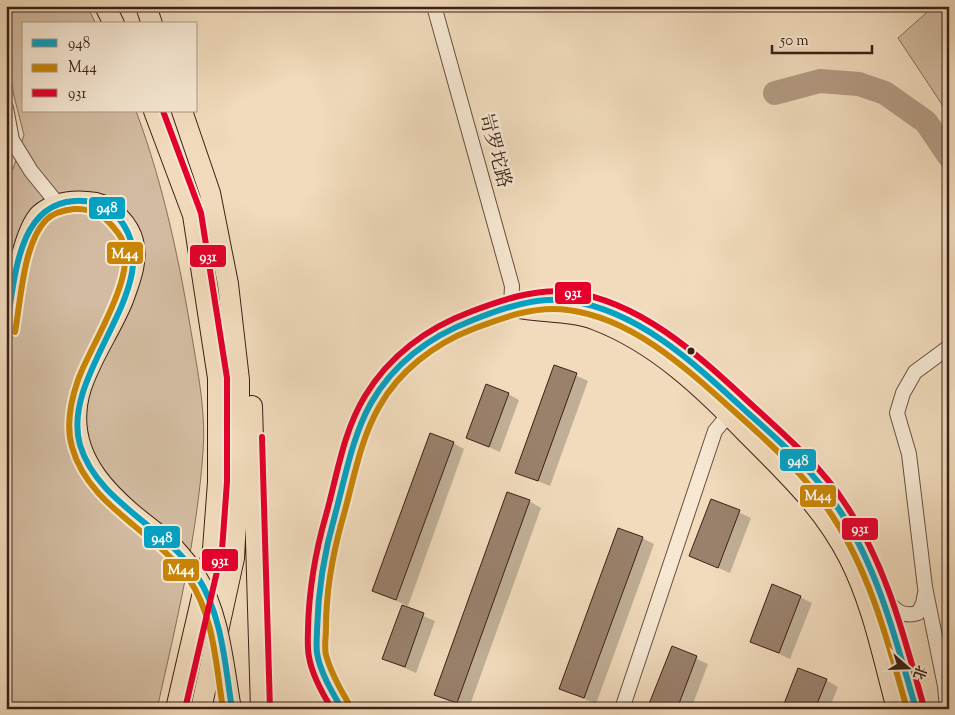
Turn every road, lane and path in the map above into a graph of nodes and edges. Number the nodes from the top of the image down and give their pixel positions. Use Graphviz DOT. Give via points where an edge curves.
graph roads {
  1 [pos="105,6"];
  2 [pos="146,6"];
  3 [pos="434,6"];
  4 [pos="113,22"];
  5 [pos="151,22"];
  6 [pos="6,108"];
  7 [pos="154,112"];
  8 [pos="182,112"];
  9 [pos="57,203"];
  10 [pos="228,284"];
  11 [pos="511,307"];
  12 [pos="6,330"];
  13 [pos="949,347"];
  14 [pos="733,409"];
  15 [pos="926,587"];
  16 [pos="883,596"];
  17 [pos="176,709"];
  18 [pos="202,709"];
  19 [pos="232,709"];
  20 [pos="261,709"];
  21 [pos="342,709"];
  22 [pos="622,709"];
  23 [pos="896,709"];
  24 [pos="916,709"];
  25 [pos="947,709"];
  1 -- 4 [label="highway"];
  2 -- 5 [label="highway"];
  3 -- 11 [label="street, 岢罗坨路" via="512,286"];
  6 -- 9 [label="street" via="12,140 30,171"];
  7 -- 17 [label="highway" via="193,215 218,378 218,482 213,549"];
  8 -- 10 [label="highway" via="210,193"];
  9 -- 12 [label="main road" via="39,215 26,238"];
  9 -- 19 [label="main road, bridge" via="80,200 103,204 122,219 134,240 136,262 130,283 82,390 77,417 80,443 104,487 171,543 197,575 210,604 220,640"];
  10 -- 18 [label="highway" via="239,380 234,558"];
  10 -- 20 [label="highway" via="243,312 251,380"];
  11 -- 14 [label="main road" via="530,301 569,300 610,312 680,354"];
  11 -- 21 [label="main road" via="450,328 418,349 402,360 371,403 353,451 328,538 316,598 317,656"];
  13 -- 15 [label="street" via="915,372 903,393 898,413 909,454"];
  14 -- 16 [label="main road" via="801,463 840,510"];
  14 -- 22 [label="street" via="714,431"];
  14 -- 23 [label="main road" via="813,503 840,542 868,609"];
  15 -- 16 [label="street" via="918,613 908,616 898,612"];
  15 -- 25 [label="street"];
  16 -- 24 [label="main road"];
}
